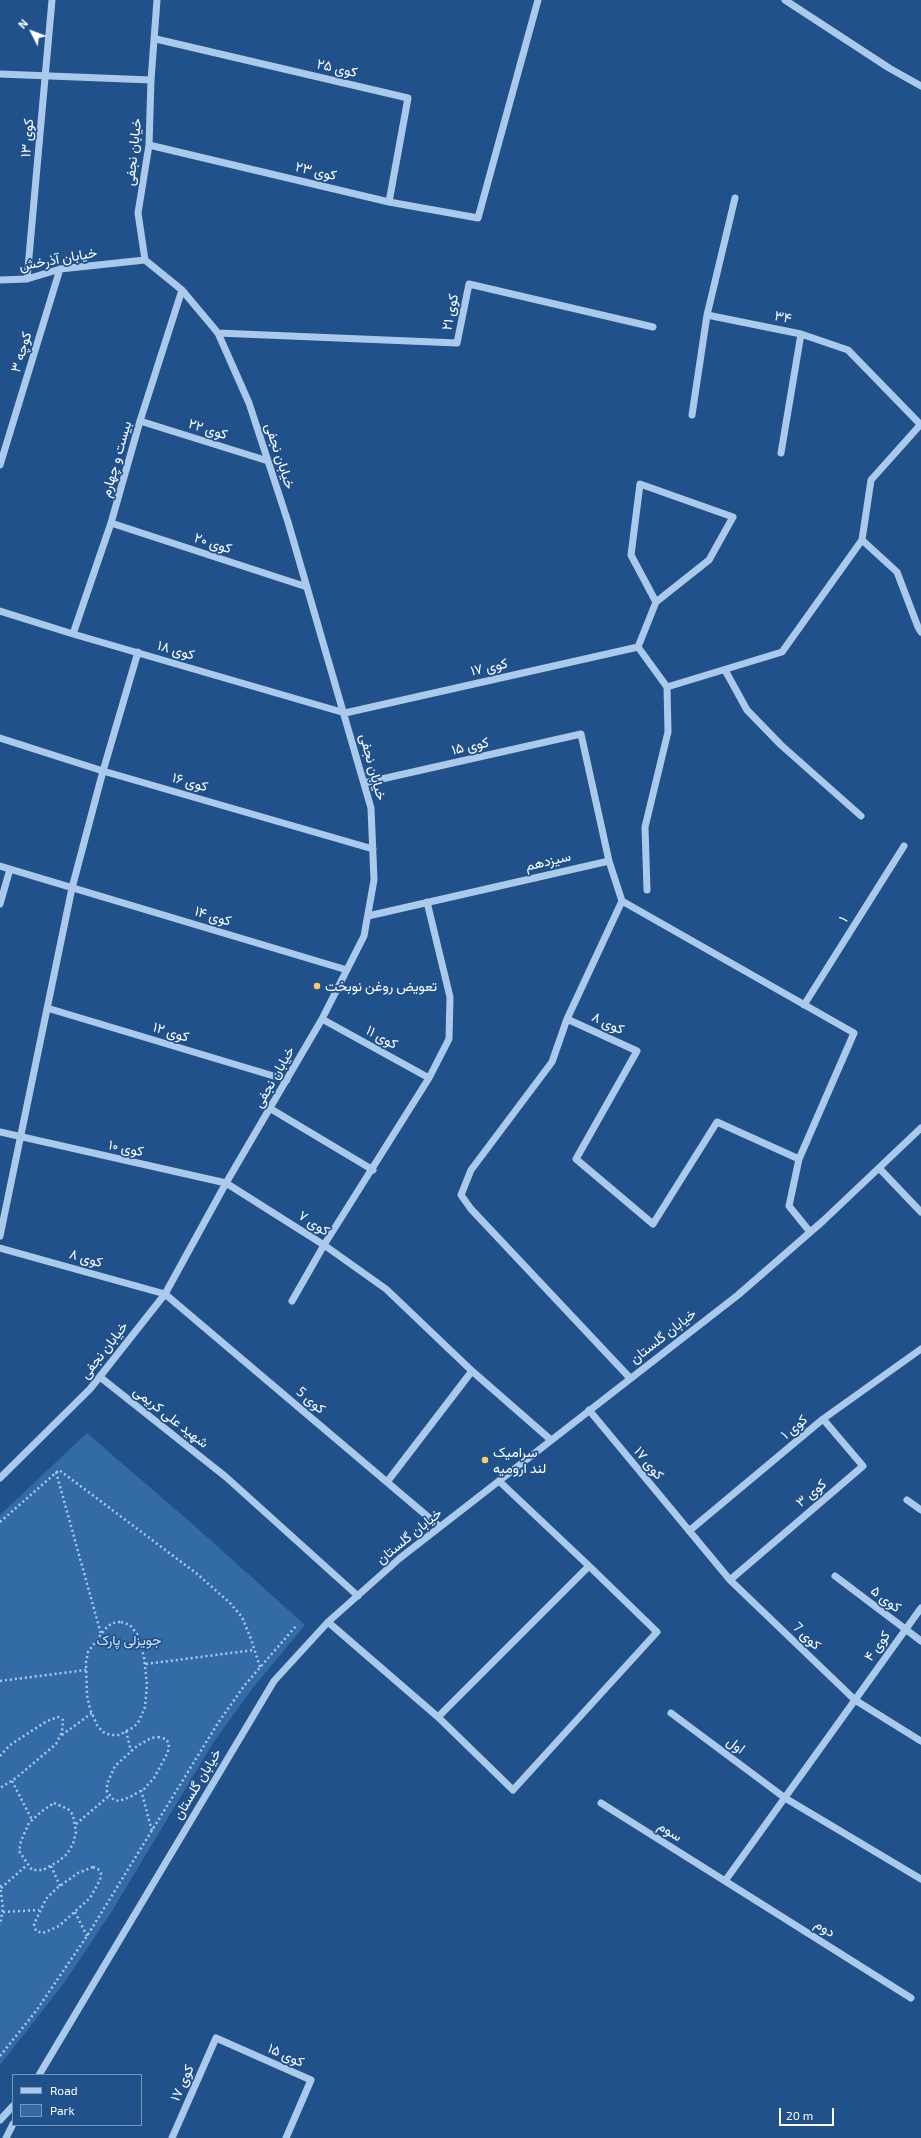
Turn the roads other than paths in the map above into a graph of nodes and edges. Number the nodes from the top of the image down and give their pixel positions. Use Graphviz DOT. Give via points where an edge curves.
graph roads {
  1 [pos="52,0"];
  2 [pos="157,0"];
  3 [pos="538,0"];
  4 [pos="785,0"];
  5 [pos="156,39"];
  6 [pos="0,74"];
  7 [pos="46,76"];
  8 [pos="151,80"];
  9 [pos="921,86"];
  10 [pos="149,145"];
  11 [pos="735,198"];
  12 [pos="389,202"];
  13 [pos="145,260"];
  14 [pos="60,269"];
  15 [pos="27,279"];
  16 [pos="0,280"];
  17 [pos="182,290"];
  18 [pos="707,315"];
  19 [pos="653,327"];
  20 [pos="218,333"];
  21 [pos="801,334"];
  22 [pos="692,415"];
  23 [pos="140,421"];
  24 [pos="921,424"];
  25 [pos="781,453"];
  26 [pos="268,461"];
  27 [pos="0,465"];
  28 [pos="111,523"];
  29 [pos="862,540"];
  30 [pos="307,587"];
  31 [pos="656,602"];
  32 [pos="0,611"];
  33 [pos="921,632"];
  34 [pos="73,634"];
  35 [pos="638,647"];
  36 [pos="138,652"];
  37 [pos="725,670"];
  38 [pos="667,687"];
  39 [pos="345,713"];
  40 [pos="0,738"];
  41 [pos="103,771"];
  42 [pos="364,783"];
  43 [pos="861,816"];
  44 [pos="904,846"];
  45 [pos="373,849"];
  46 [pos="609,861"];
  47 [pos="0,866"];
  48 [pos="10,869"];
  49 [pos="72,888"];
  50 [pos="647,890"];
  51 [pos="622,901"];
  52 [pos="427,902"];
  53 [pos="0,904"];
  54 [pos="368,916"];
  55 [pos="347,970"];
  56 [pos="804,1005"];
  57 [pos="47,1008"];
  58 [pos="322,1019"];
  59 [pos="567,1019"];
  60 [pos="429,1078"];
  61 [pos="287,1080"];
  62 [pos="271,1109"];
  63 [pos="921,1128"];
  64 [pos="0,1132"];
  65 [pos="20,1138"];
  66 [pos="799,1159"];
  67 [pos="879,1168"];
  68 [pos="373,1170"];
  69 [pos="226,1183"];
  70 [pos="921,1212"];
  71 [pos="810,1232"];
  72 [pos="0,1236"];
  73 [pos="324,1245"];
  74 [pos="0,1248"];
  75 [pos="165,1294"];
  76 [pos="292,1301"];
  77 [pos="921,1349"];
  78 [pos="472,1371"];
  79 [pos="100,1377"];
  80 [pos="630,1378"];
  81 [pos="589,1410"];
  82 [pos="823,1419"];
  83 [pos="551,1440"];
  84 [pos="0,1478"];
  85 [pos="499,1481"];
  86 [pos="387,1482"];
  87 [pos="907,1500"];
  88 [pos="921,1510"];
  89 [pos="440,1527"];
  90 [pos="689,1532"];
  91 [pos="588,1566"];
  92 [pos="835,1576"];
  93 [pos="730,1580"];
  94 [pos="358,1596"];
  95 [pos="921,1608"];
  96 [pos="328,1622"];
  97 [pos="905,1630"];
  98 [pos="921,1641"];
  99 [pos="855,1700"];
  100 [pos="671,1713"];
  101 [pos="438,1717"];
  102 [pos="921,1741"];
  103 [pos="785,1798"];
  104 [pos="601,1803"];
  105 [pos="921,1879"];
  106 [pos="725,1881"];
  107 [pos="911,1998"];
  108 [pos="216,2038"];
  109 [pos="40,2074"];
  110 [pos="12,2107"];
  111 [pos="0,2120"];
  112 [pos="12,2126"];
  113 [pos="6,2138"];
  114 [pos="172,2138"];
  115 [pos="286,2138"];
  1 -- 7 [label="street, کوی ۱۳"];
  2 -- 5 [label="street, خیابان نجفی"];
  3 -- 12 [label="street, کوی ۲۳" via="478,218"];
  4 -- 9 [label="street"];
  5 -- 8 [label="street, خیابان نجفی"];
  5 -- 12 [label="street, کوی ۲۵" via="408,98"];
  6 -- 7 [label="street"];
  7 -- 8 [label="street"];
  7 -- 15 [label="street, کوی ۱۳"];
  8 -- 10 [label="street, خیابان نجفی"];
  10 -- 12 [label="street, کوی ۲۳"];
  10 -- 13 [label="street, خیابان نجفی" via="138,213"];
  11 -- 18 [label="street"];
  13 -- 14 [label="street, خیابان آذرخش"];
  13 -- 17 [label="street, خیابان نجفی"];
  14 -- 15 [label="street, خیابان آذرخش"];
  14 -- 27 [label="street, کوچه ۳"];
  15 -- 16 [label="street, خیابان آذرخش"];
  17 -- 20 [label="street, خیابان نجفی"];
  17 -- 23 [label="street, بیست و چهارم"];
  18 -- 21 [label="street, ۳۴"];
  18 -- 22 [label="street"];
  19 -- 20 [label="street, کوی ۲۱" via="469,284 457,342"];
  20 -- 26 [label="street, خیابان نجفی" via="249,403"];
  21 -- 24 [label="street, ۳۴" via="848,350"];
  21 -- 25 [label="street"];
  23 -- 26 [label="street, کوی ۲۲"];
  23 -- 28 [label="street, بیست و چهارم"];
  24 -- 29 [label="street" via="871,480"];
  26 -- 30 [label="street, خیابان نجفی"];
  28 -- 30 [label="street, کوی ۲۰"];
  28 -- 34 [label="street, بیست و چهارم"];
  29 -- 33 [label="street" via="897,572"];
  29 -- 37 [label="street" via="782,652"];
  30 -- 39 [label="street, خیابان نجفی"];
  31 -- 31 [label="street" via="631,555 640,484 734,517 709,560"];
  31 -- 35 [label="street"];
  32 -- 34 [label="street, کوی ۱۸"];
  34 -- 36 [label="street, کوی ۱۸"];
  35 -- 38 [label="street"];
  35 -- 39 [label="street, کوی ۱۷"];
  36 -- 39 [label="street, کوی ۱۸"];
  36 -- 41 [label="street"];
  37 -- 38 [label="street"];
  37 -- 43 [label="street" via="747,710 781,745"];
  38 -- 50 [label="street" via="668,732 645,827"];
  39 -- 42 [label="street, خیابان نجفی"];
  40 -- 41 [label="street, کوی ۱۶"];
  41 -- 45 [label="street, کوی ۱۶"];
  41 -- 49 [label="street"];
  42 -- 45 [label="street, خیابان نجفی" via="371,808"];
  42 -- 46 [label="street, کوی ۱۵" via="581,734"];
  44 -- 56 [label="street, ۱"];
  45 -- 54 [label="street, خیابان نجفی" via="374,880"];
  46 -- 51 [label="street"];
  46 -- 52 [label="street, سیزدهم"];
  47 -- 48 [label="street, کوی ۱۴"];
  48 -- 49 [label="street, کوی ۱۴"];
  48 -- 53 [label="street"];
  49 -- 55 [label="street, کوی ۱۴"];
  49 -- 57 [label="street"];
  51 -- 56 [label="street"];
  51 -- 59 [label="street"];
  52 -- 54 [label="street, سیزدهم"];
  52 -- 60 [label="street" via="450,997 448,1039"];
  54 -- 55 [label="street, خیابان نجفی" via="364,936"];
  55 -- 58 [label="street, خیابان نجفی"];
  56 -- 66 [label="street" via="854,1033"];
  57 -- 61 [label="street, کوی ۱۲"];
  57 -- 65 [label="street"];
  58 -- 60 [label="street, کوی ۱۱"];
  58 -- 61 [label="street, خیابان نجفی"];
  59 -- 66 [label="street, کوی ۸" via="637,1051 576,1159 653,1224 717,1122"];
  59 -- 80 [label="street" via="552,1062 471,1170 461,1195 471,1209"];
  60 -- 68 [label="street"];
  61 -- 62 [label="street, خیابان نجفی"];
  62 -- 68 [label="street"];
  62 -- 69 [label="street, خیابان نجفی"];
  63 -- 67 [label="street, خیابان گلستان"];
  64 -- 65 [label="street, کوی ۱۰"];
  65 -- 69 [label="street, کوی ۱۰"];
  65 -- 72 [label="street"];
  66 -- 71 [label="street" via="789,1206"];
  67 -- 70 [label="street"];
  67 -- 71 [label="street, خیابان گلستان"];
  68 -- 73 [label="street"];
  69 -- 73 [label="street, کوی ۷"];
  69 -- 75 [label="street, خیابان نجفی"];
  71 -- 80 [label="street, خیابان گلستان" via="738,1295"];
  73 -- 76 [label="street"];
  73 -- 78 [label="street, کوی ۷" via="386,1289"];
  74 -- 75 [label="street, کوی ۸"];
  75 -- 79 [label="street, خیابان نجفی"];
  75 -- 86 [label="street, کوی 5"];
  77 -- 82 [label="street, کوی ۱"];
  78 -- 83 [label="street, کوی ۷"];
  78 -- 86 [label="street"];
  79 -- 84 [label="street, خیابان نجفی"];
  79 -- 94 [label="street, شهید علی کریمی" via="226,1478"];
  80 -- 81 [label="street, خیابان گلستان"];
  81 -- 83 [label="street, خیابان گلستان"];
  81 -- 90 [label="street, کوی ۱۷"];
  82 -- 90 [label="street, کوی ۱"];
  82 -- 93 [label="street, کوی ۳" via="863,1466"];
  83 -- 85 [label="street, خیابان گلستان"];
  85 -- 89 [label="street, خیابان گلستان"];
  85 -- 91 [label="street"];
  86 -- 89 [label="street, کوی 5"];
  87 -- 88 [label="street"];
  89 -- 94 [label="street, خیابان گلستان" via="400,1558"];
  90 -- 93 [label="street, کوی 7"];
  91 -- 101 [label="street"];
  91 -- 101 [label="street" via="657,1632 513,1790"];
  92 -- 97 [label="street, کوی ۵"];
  93 -- 99 [label="street, کوی 7"];
  94 -- 96 [label="street, خیابان گلستان"];
  95 -- 97 [label="street, کوی ۴"];
  96 -- 101 [label="street"];
  96 -- 109 [label="street, خیابان گلستان" via="274,1681"];
  97 -- 98 [label="street, کوی ۵"];
  97 -- 99 [label="street, کوی ۴"];
  99 -- 102 [label="street, کوی 7"];
  99 -- 103 [label="street, کوی ۴"];
  100 -- 103 [label="street, اول"];
  103 -- 105 [label="street, اول"];
  103 -- 106 [label="street, کوی ۴"];
  104 -- 106 [label="street, سوم"];
  106 -- 107 [label="street, دوم"];
  108 -- 114 [label="street, کوی ۱۷"];
  108 -- 115 [label="street, کوی ۱۵" via="311,2080"];
  110 -- 111 [label="street"];
  112 -- 113 [label="street"];
}
